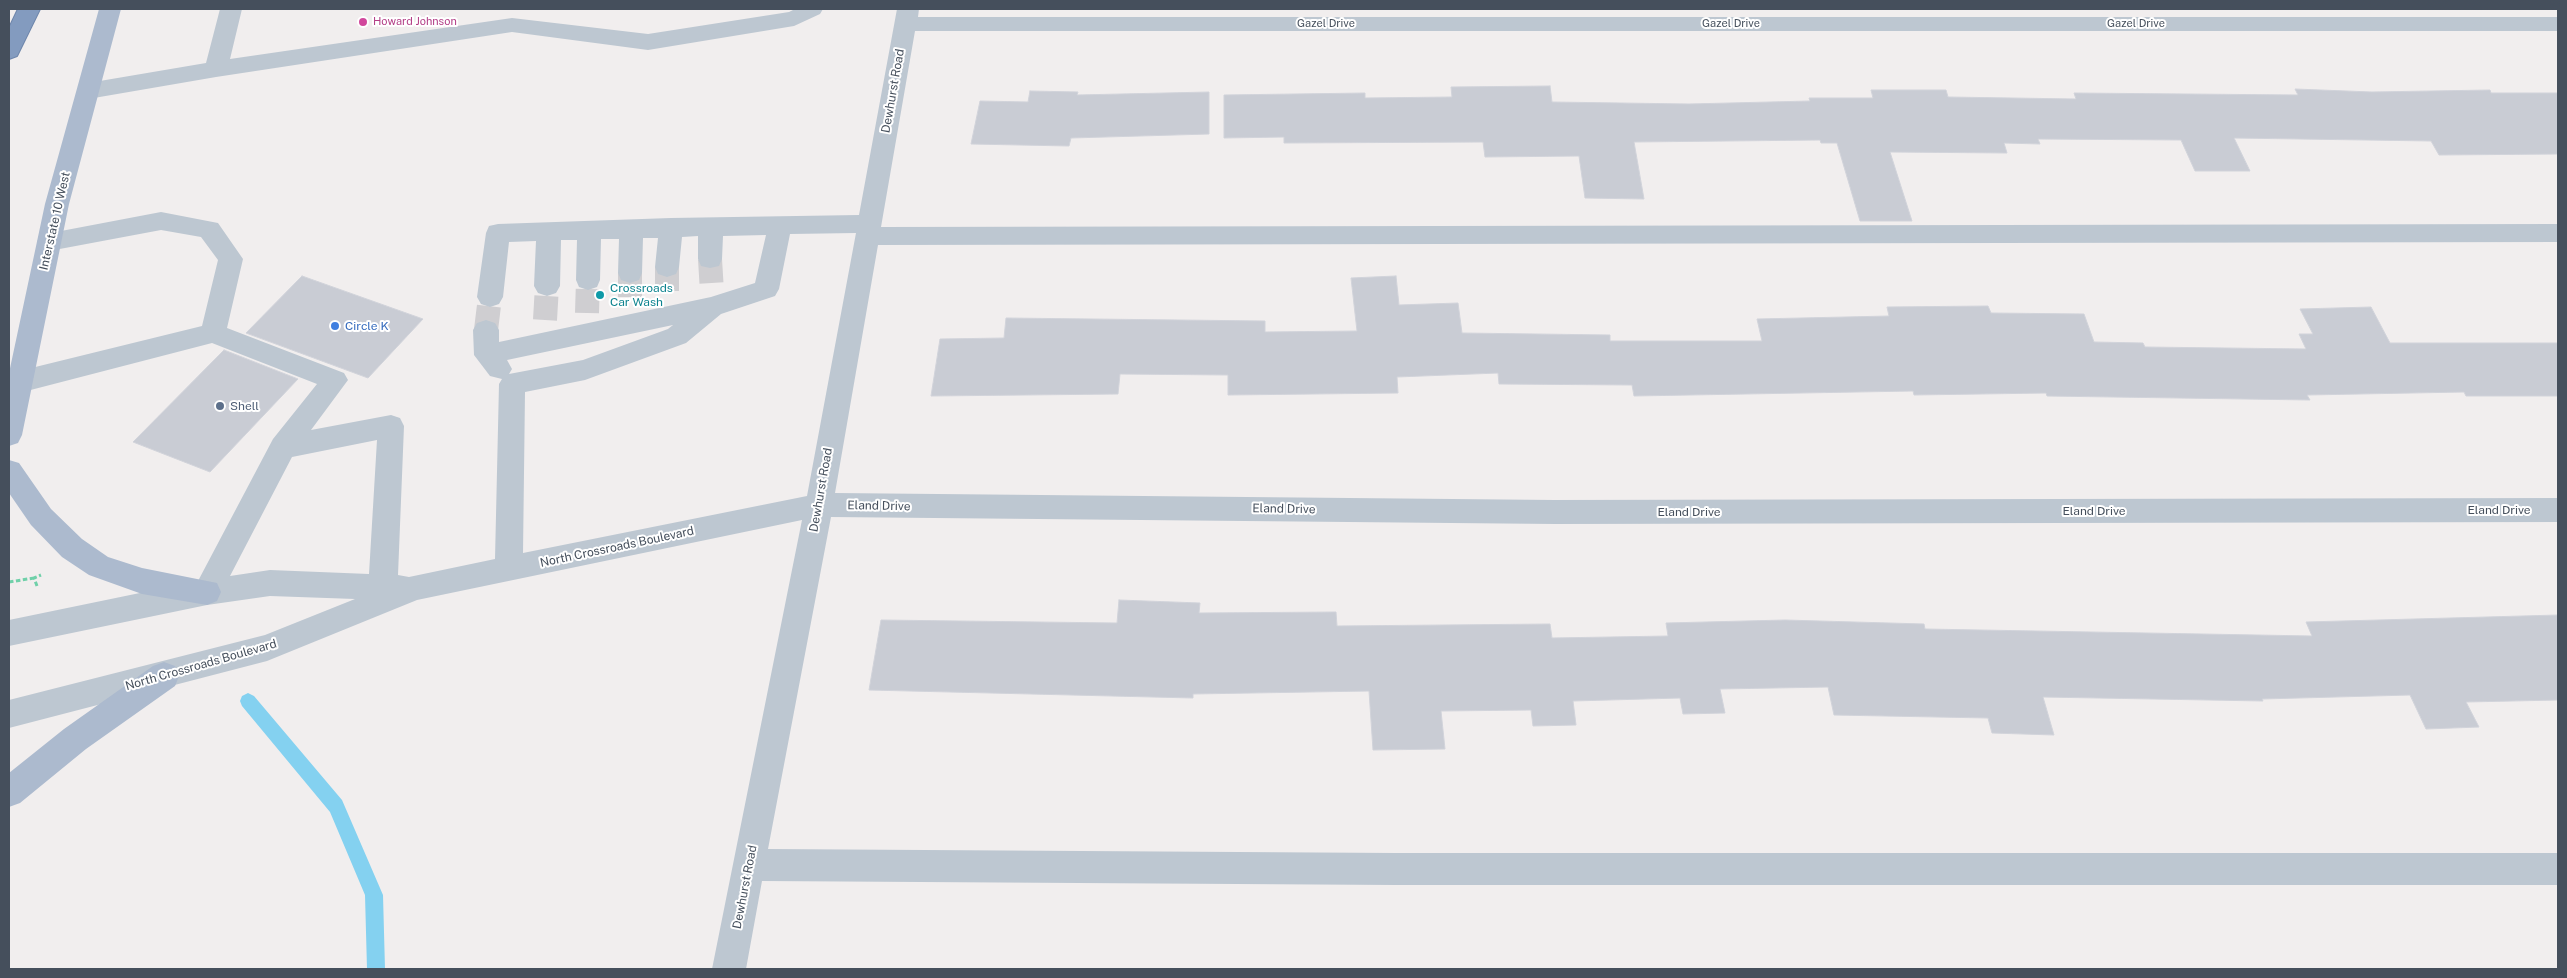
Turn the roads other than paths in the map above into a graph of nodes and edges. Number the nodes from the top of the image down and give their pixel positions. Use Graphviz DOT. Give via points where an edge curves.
graph roads {
  1 [pos="29,9"];
  2 [pos="110,9"];
  3 [pos="231,9"];
  4 [pos="812,9"];
  5 [pos="906,17"];
  6 [pos="2558,24"];
  7 [pos="9,51"];
  8 [pos="216,69"];
  9 [pos="88,91"];
  10 [pos="780,224"];
  11 [pos="711,226"];
  12 [pos="671,227"];
  13 [pos="631,229"];
  14 [pos="589,230"];
  15 [pos="868,230"];
  16 [pos="549,231"];
  17 [pos="2558,233"];
  18 [pos="49,242"];
  19 [pos="710,260"];
  20 [pos="667,267"];
  21 [pos="630,273"];
  22 [pos="588,280"];
  23 [pos="547,286"];
  24 [pos="490,298"];
  25 [pos="712,299"];
  26 [pos="486,330"];
  27 [pos="213,333"];
  28 [pos="487,356"];
  29 [pos="19,382"];
  30 [pos="512,384"];
  31 [pos="10,425"];
  32 [pos="283,447"];
  33 [pos="9,470"];
  34 [pos="819,505"];
  35 [pos="2558,510"];
  36 [pos="509,569"];
  37 [pos="383,587"];
  38 [pos="415,588"];
  39 [pos="206,592"];
  40 [pos="9,632"];
  41 [pos="164,676"];
  42 [pos="9,714"];
  43 [pos="9,792"];
  44 [pos="749,865"];
  45 [pos="2558,869"];
  46 [pos="729,969"];
  1 -- 7 [label="highway"];
  2 -- 9 [label="main road, Interstate 10 West"];
  3 -- 8 [label="street"];
  4 -- 8 [label="street" via="794,19 648,42 512,25"];
  5 -- 6 [label="street, Gazel Drive"];
  5 -- 15 [label="street, Dewhurst Road"];
  8 -- 9 [label="street"];
  9 -- 18 [label="main road, Interstate 10 West"];
  10 -- 11 [label="street"];
  10 -- 15 [label="street"];
  10 -- 25 [label="street" via="766,289"];
  11 -- 12 [label="street"];
  11 -- 19 [label="street"];
  12 -- 13 [label="street"];
  12 -- 20 [label="street"];
  13 -- 14 [label="street"];
  13 -- 21 [label="street"];
  14 -- 16 [label="street"];
  14 -- 22 [label="street"];
  15 -- 17 [label="street"];
  15 -- 34 [label="street, Dewhurst Road"];
  16 -- 23 [label="street"];
  16 -- 24 [label="street" via="498,233"];
  18 -- 27 [label="street" via="161,221 208,229 230,260"];
  18 -- 29 [label="main road, Interstate 10 West"];
  25 -- 28 [label="street" via="545,330"];
  25 -- 30 [label="street" via="677,336 585,370"];
  26 -- 28 [label="street"];
  27 -- 29 [label="street"];
  27 -- 32 [label="street" via="335,380"];
  28 -- 30 [label="street"];
  29 -- 31 [label="main road, Interstate 10 West"];
  30 -- 36 [label="street"];
  32 -- 37 [label="street" via="391,426"];
  32 -- 39 [label="street"];
  33 -- 39 [label="main road" via="41,517 72,548 99,566 142,581"];
  34 -- 35 [label="street, Eland Drive" via="1555,512"];
  34 -- 36 [label="street, North Crossroads Boulevard"];
  34 -- 44 [label="street, Dewhurst Road"];
  36 -- 38 [label="street, North Crossroads Boulevard"];
  37 -- 38 [label="street, North Crossroads Boulevard"];
  37 -- 39 [label="street, North Crossroads Boulevard" via="270,583"];
  38 -- 41 [label="street, North Crossroads Boulevard" via="267,648"];
  39 -- 40 [label="street, North Crossroads Boulevard"];
  41 -- 42 [label="street, North Crossroads Boulevard"];
  41 -- 43 [label="main road" via="75,739"];
  44 -- 45 [label="street" via="1395,869"];
  44 -- 46 [label="street, Dewhurst Road"];
}
